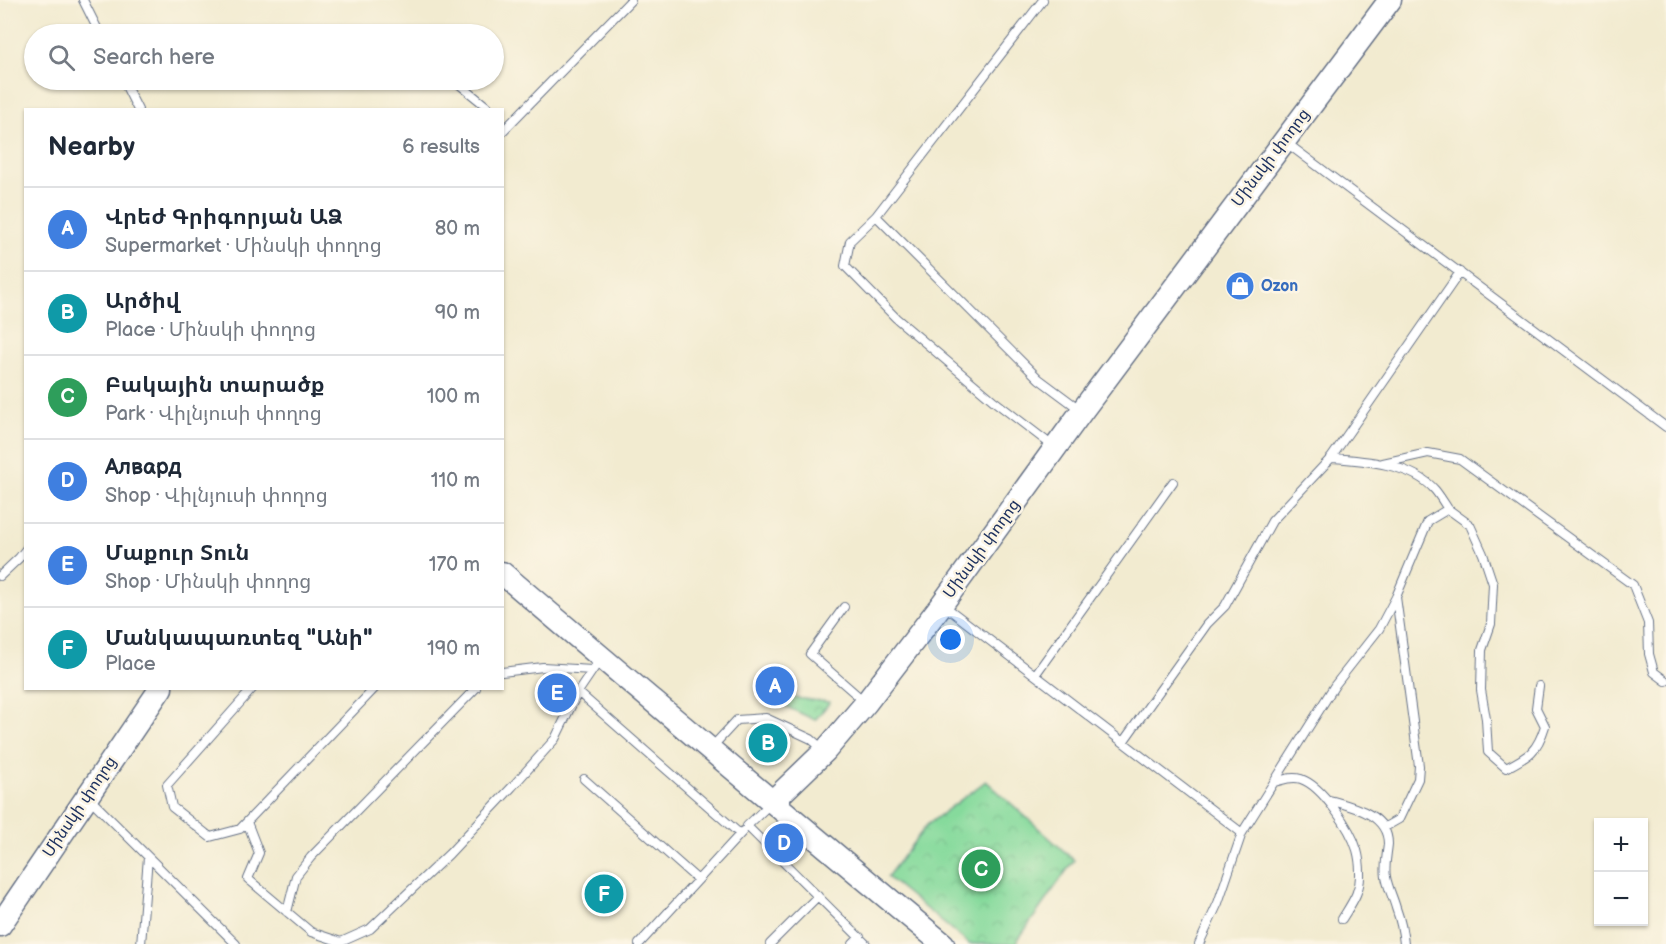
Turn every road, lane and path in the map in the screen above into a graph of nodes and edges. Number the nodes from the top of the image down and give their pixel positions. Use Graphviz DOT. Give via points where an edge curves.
graph roads {
  1 [pos="83,0"];
  2 [pos="630,0"];
  3 [pos="1043,0"];
  4 [pos="1390,0"];
  5 [pos="95,24"];
  6 [pos="128,90"];
  7 [pos="466,90"];
  8 [pos="137,108"];
  9 [pos="489,108"];
  10 [pos="506,122"];
  11 [pos="1284,141"];
  12 [pos="876,216"];
  13 [pos="1460,272"];
  14 [pos="1082,411"];
  15 [pos="1666,427"];
  16 [pos="1056,448"];
  17 [pos="1331,458"];
  18 [pos="1380,464"];
  19 [pos="1173,482"];
  20 [pos="1448,509"];
  21 [pos="24,552"];
  22 [pos="504,575"];
  23 [pos="0,576"];
  24 [pos="1396,597"];
  25 [pos="942,604"];
  26 [pos="844,607"];
  27 [pos="597,664"];
  28 [pos="504,672"];
  29 [pos="1035,675"];
  30 [pos="1666,681"];
  31 [pos="1539,686"];
  32 [pos="160,690"];
  33 [pos="251,690"];
  34 [pos="373,690"];
  35 [pos="474,690"];
  36 [pos="578,692"];
  37 [pos="867,704"];
  38 [pos="1123,742"];
  39 [pos="711,748"];
  40 [pos="825,752"];
  41 [pos="584,779"];
  42 [pos="1274,782"];
  43 [pos="87,797"];
  44 [pos="1326,799"];
  45 [pos="772,802"];
  46 [pos="247,822"];
  47 [pos="747,826"];
  48 [pos="1385,827"];
  49 [pos="1242,833"];
  50 [pos="740,834"];
  51 [pos="148,856"];
  52 [pos="698,880"];
  53 [pos="818,896"];
  54 [pos="287,912"];
  55 [pos="1342,919"];
  56 [pos="0,925"];
  57 [pos="860,942"];
  58 [pos="141,944"];
  59 [pos="236,944"];
  60 [pos="639,944"];
  61 [pos="770,944"];
  62 [pos="943,944"];
  63 [pos="1199,944"];
  64 [pos="1404,944"];
  1 -- 5 [label="lane"];
  2 -- 10 [label="lane"];
  3 -- 12 [label="lane"];
  4 -- 11 [label="main road, Մինսկի փողոց"];
  6 -- 8 [label="lane"];
  7 -- 9 [label="lane"];
  11 -- 13 [label="lane"];
  11 -- 14 [label="main road, Մինսկի փողոց"];
  12 -- 14 [label="lane" via="1039,379"];
  12 -- 16 [label="lane" via="850,241 844,266 904,325"];
  13 -- 15 [label="lane"];
  13 -- 17 [label="lane"];
  14 -- 16 [label="main road, Մինսկի փողոց"];
  16 -- 25 [label="main road, Մինսկի փողոց"];
  17 -- 18 [label="lane"];
  17 -- 38 [label="lane" via="1272,521 1225,606 1207,624"];
  18 -- 20 [label="lane" via="1404,469 1434,488"];
  18 -- 30 [label="lane" via="1428,453 1460,459 1633,585 1648,623 1654,672"];
  19 -- 29 [label="lane"];
  20 -- 24 [label="lane" via="1428,521"];
  20 -- 31 [label="lane" via="1470,525 1493,584 1480,690 1488,752 1506,768 1529,756 1541,738 1545,726 1536,708"];
  21 -- 23 [label="lane"];
  22 -- 27 [label="main road"];
  24 -- 42 [label="lane" via="1379,629 1335,685"];
  24 -- 48 [label="lane" via="1419,766 1418,779 1399,819"];
  25 -- 29 [label="lane"];
  25 -- 37 [label="main road, Մինսկի փողոց"];
  26 -- 37 [label="lane" via="810,654"];
  27 -- 28 [label="lane"];
  27 -- 36 [label="lane"];
  27 -- 39 [label="main road"];
  29 -- 38 [label="lane"];
  32 -- 43 [label="main road, Մինսկի փողոց"];
  33 -- 46 [label="lane" via="167,785 172,807 210,837 240,829"];
  34 -- 46 [label="lane"];
  35 -- 54 [label="lane" via="310,857 296,876"];
  36 -- 50 [label="lane"];
  36 -- 54 [label="lane" via="548,747 449,854 370,929 341,942 311,932"];
  37 -- 40 [label="main road, Մինսկի փողոց"];
  38 -- 49 [label="lane"];
  39 -- 40 [label="lane" via="737,720 766,718 812,740"];
  39 -- 45 [label="main road"];
  40 -- 45 [label="main road, Մինսկի փողոց"];
  41 -- 52 [label="lane"];
  42 -- 44 [label="lane" via="1291,777 1303,780"];
  42 -- 49 [label="lane"];
  43 -- 51 [label="lane"];
  43 -- 56 [label="main road, Մինսկի փողոց"];
  44 -- 48 [label="lane" via="1374,817"];
  44 -- 55 [label="lane" via="1357,850 1358,894"];
  45 -- 47 [label="lane"];
  45 -- 62 [label="main road"];
  46 -- 54 [label="lane" via="259,853 248,879"];
  47 -- 50 [label="lane"];
  47 -- 53 [label="lane"];
  48 -- 64 [label="lane" via="1385,874"];
  49 -- 63 [label="lane"];
  50 -- 52 [label="lane"];
  51 -- 58 [label="lane"];
  51 -- 59 [label="lane"];
  52 -- 60 [label="lane"];
  53 -- 57 [label="lane"];
  53 -- 61 [label="lane"];
}
